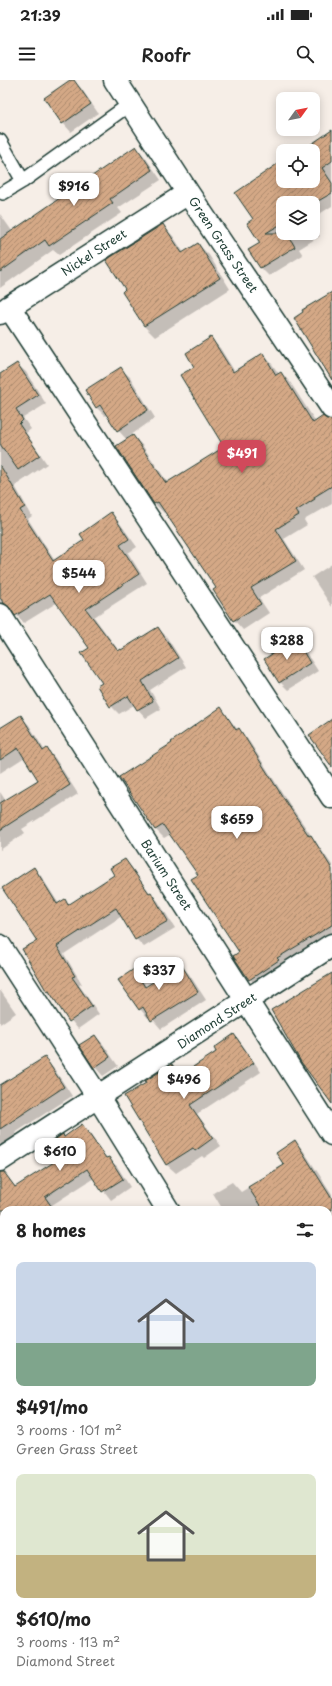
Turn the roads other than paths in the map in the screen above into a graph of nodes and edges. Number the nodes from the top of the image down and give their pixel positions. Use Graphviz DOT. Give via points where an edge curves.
graph roads {
  1 [pos="115,80"];
  2 [pos="130,104"];
  3 [pos="0,141"];
  4 [pos="23,181"];
  5 [pos="3,193"];
  6 [pos="188,193"];
  7 [pos="4,310"];
  8 [pos="332,408"];
  9 [pos="0,615"];
  10 [pos="332,797"];
  11 [pos="332,945"];
  12 [pos="0,946"];
  13 [pos="247,1001"];
  14 [pos="98,1097"];
  15 [pos="332,1134"];
  16 [pos="0,1160"];
  17 [pos="166,1206"];
  1 -- 2 [label="street, Green Grass Street"];
  2 -- 4 [label="lane"];
  2 -- 6 [label="street, Green Grass Street"];
  3 -- 4 [label="lane"];
  4 -- 5 [label="lane"];
  6 -- 7 [label="street, Nickel Street"];
  6 -- 8 [label="street, Green Grass Street"];
  7 -- 10 [label="street"];
  9 -- 13 [label="street, Barium Street"];
  11 -- 13 [label="street, Diamond Street"];
  12 -- 14 [label="street"];
  13 -- 14 [label="street, Diamond Street"];
  13 -- 15 [label="street, Barium Street"];
  14 -- 16 [label="street, Diamond Street"];
  14 -- 17 [label="street"];
}
